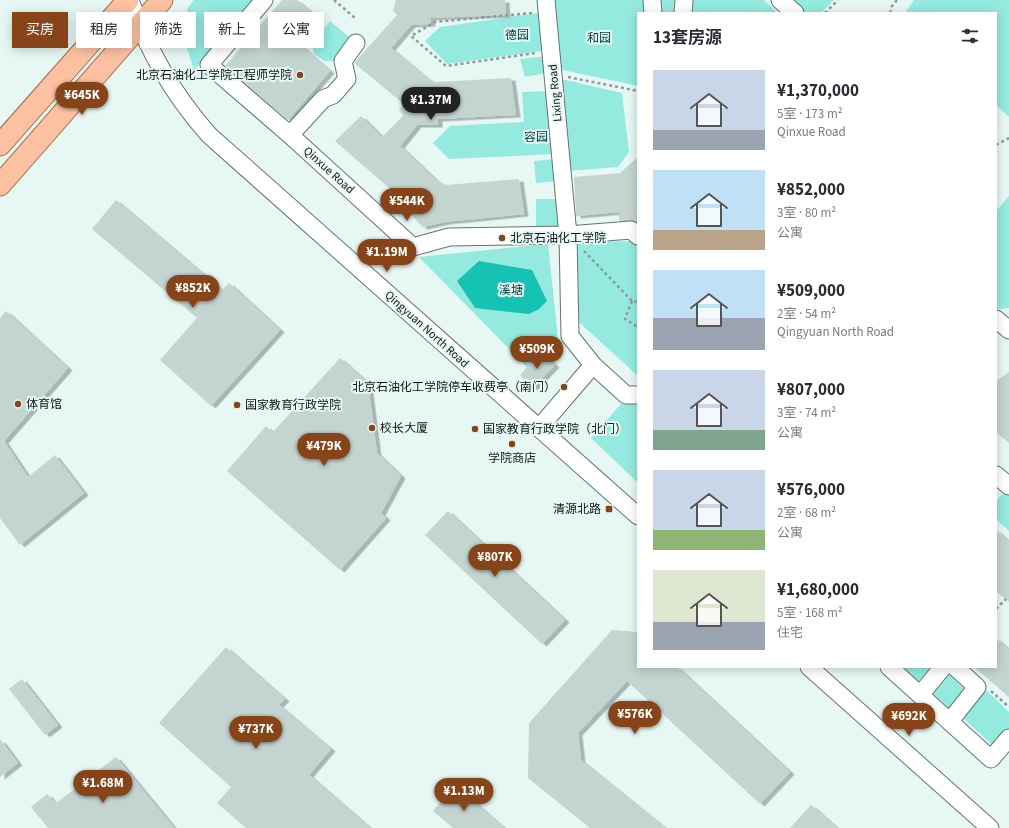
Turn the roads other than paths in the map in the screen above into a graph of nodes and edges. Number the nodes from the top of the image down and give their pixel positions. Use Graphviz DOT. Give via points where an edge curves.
graph roads {
  1 [pos="129,0"];
  2 [pos="162,0"];
  3 [pos="264,0"];
  4 [pos="652,0"];
  5 [pos="684,0"];
  6 [pos="780,0"];
  7 [pos="546,6"];
  8 [pos="653,12"];
  9 [pos="683,12"];
  10 [pos="794,12"];
  11 [pos="139,26"];
  12 [pos="356,43"];
  13 [pos="290,135"];
  14 [pos="0,145"];
  15 [pos="0,185"];
  16 [pos="568,235"];
  17 [pos="637,235"];
  18 [pos="1009,317"];
  19 [pos="997,319"];
  20 [pos="997,320"];
  21 [pos="1009,330"];
  22 [pos="593,366"];
  23 [pos="637,395"];
  24 [pos="539,428"];
  25 [pos="997,475"];
  26 [pos="1009,486"];
  27 [pos="637,515"];
  28 [pos="810,668"];
  29 [pos="890,668"];
  30 [pos="942,668"];
  31 [pos="956,668"];
  32 [pos="920,695"];
  33 [pos="950,721"];
  34 [pos="1009,738"];
  35 [pos="990,828"];
  1 -- 11 [label="street, Qingyuan North Road"];
  1 -- 14 [label="main road"];
  2 -- 11 [label="main road"];
  3 -- 13 [label="street" via="209,65"];
  4 -- 8 [label="street"];
  5 -- 9 [label="street"];
  6 -- 10 [label="street"];
  7 -- 16 [label="street, Lixing Road"];
  11 -- 15 [label="main road"];
  11 -- 24 [label="street, Qingyuan North Road" via="169,84 209,135"];
  12 -- 13 [label="street" via="343,61 347,79 333,95 322,99"];
  13 -- 16 [label="street, Qinxue Road" via="413,246 449,237"];
  16 -- 17 [label="street" via="632,230"];
  16 -- 22 [label="street, Lixing Road" via="570,336"];
  18 -- 19 [label="street"];
  20 -- 21 [label="street"];
  22 -- 23 [label="street, Lixing Road" via="626,395"];
  22 -- 24 [label="street"];
  24 -- 27 [label="street, Qingyuan North Road"];
  25 -- 26 [label="street"];
  28 -- 35 [label="street"];
  29 -- 32 [label="street"];
  30 -- 32 [label="street"];
  31 -- 33 [label="street" via="977,688"];
  32 -- 33 [label="street"];
  33 -- 34 [label="street" via="991,759"];
}
